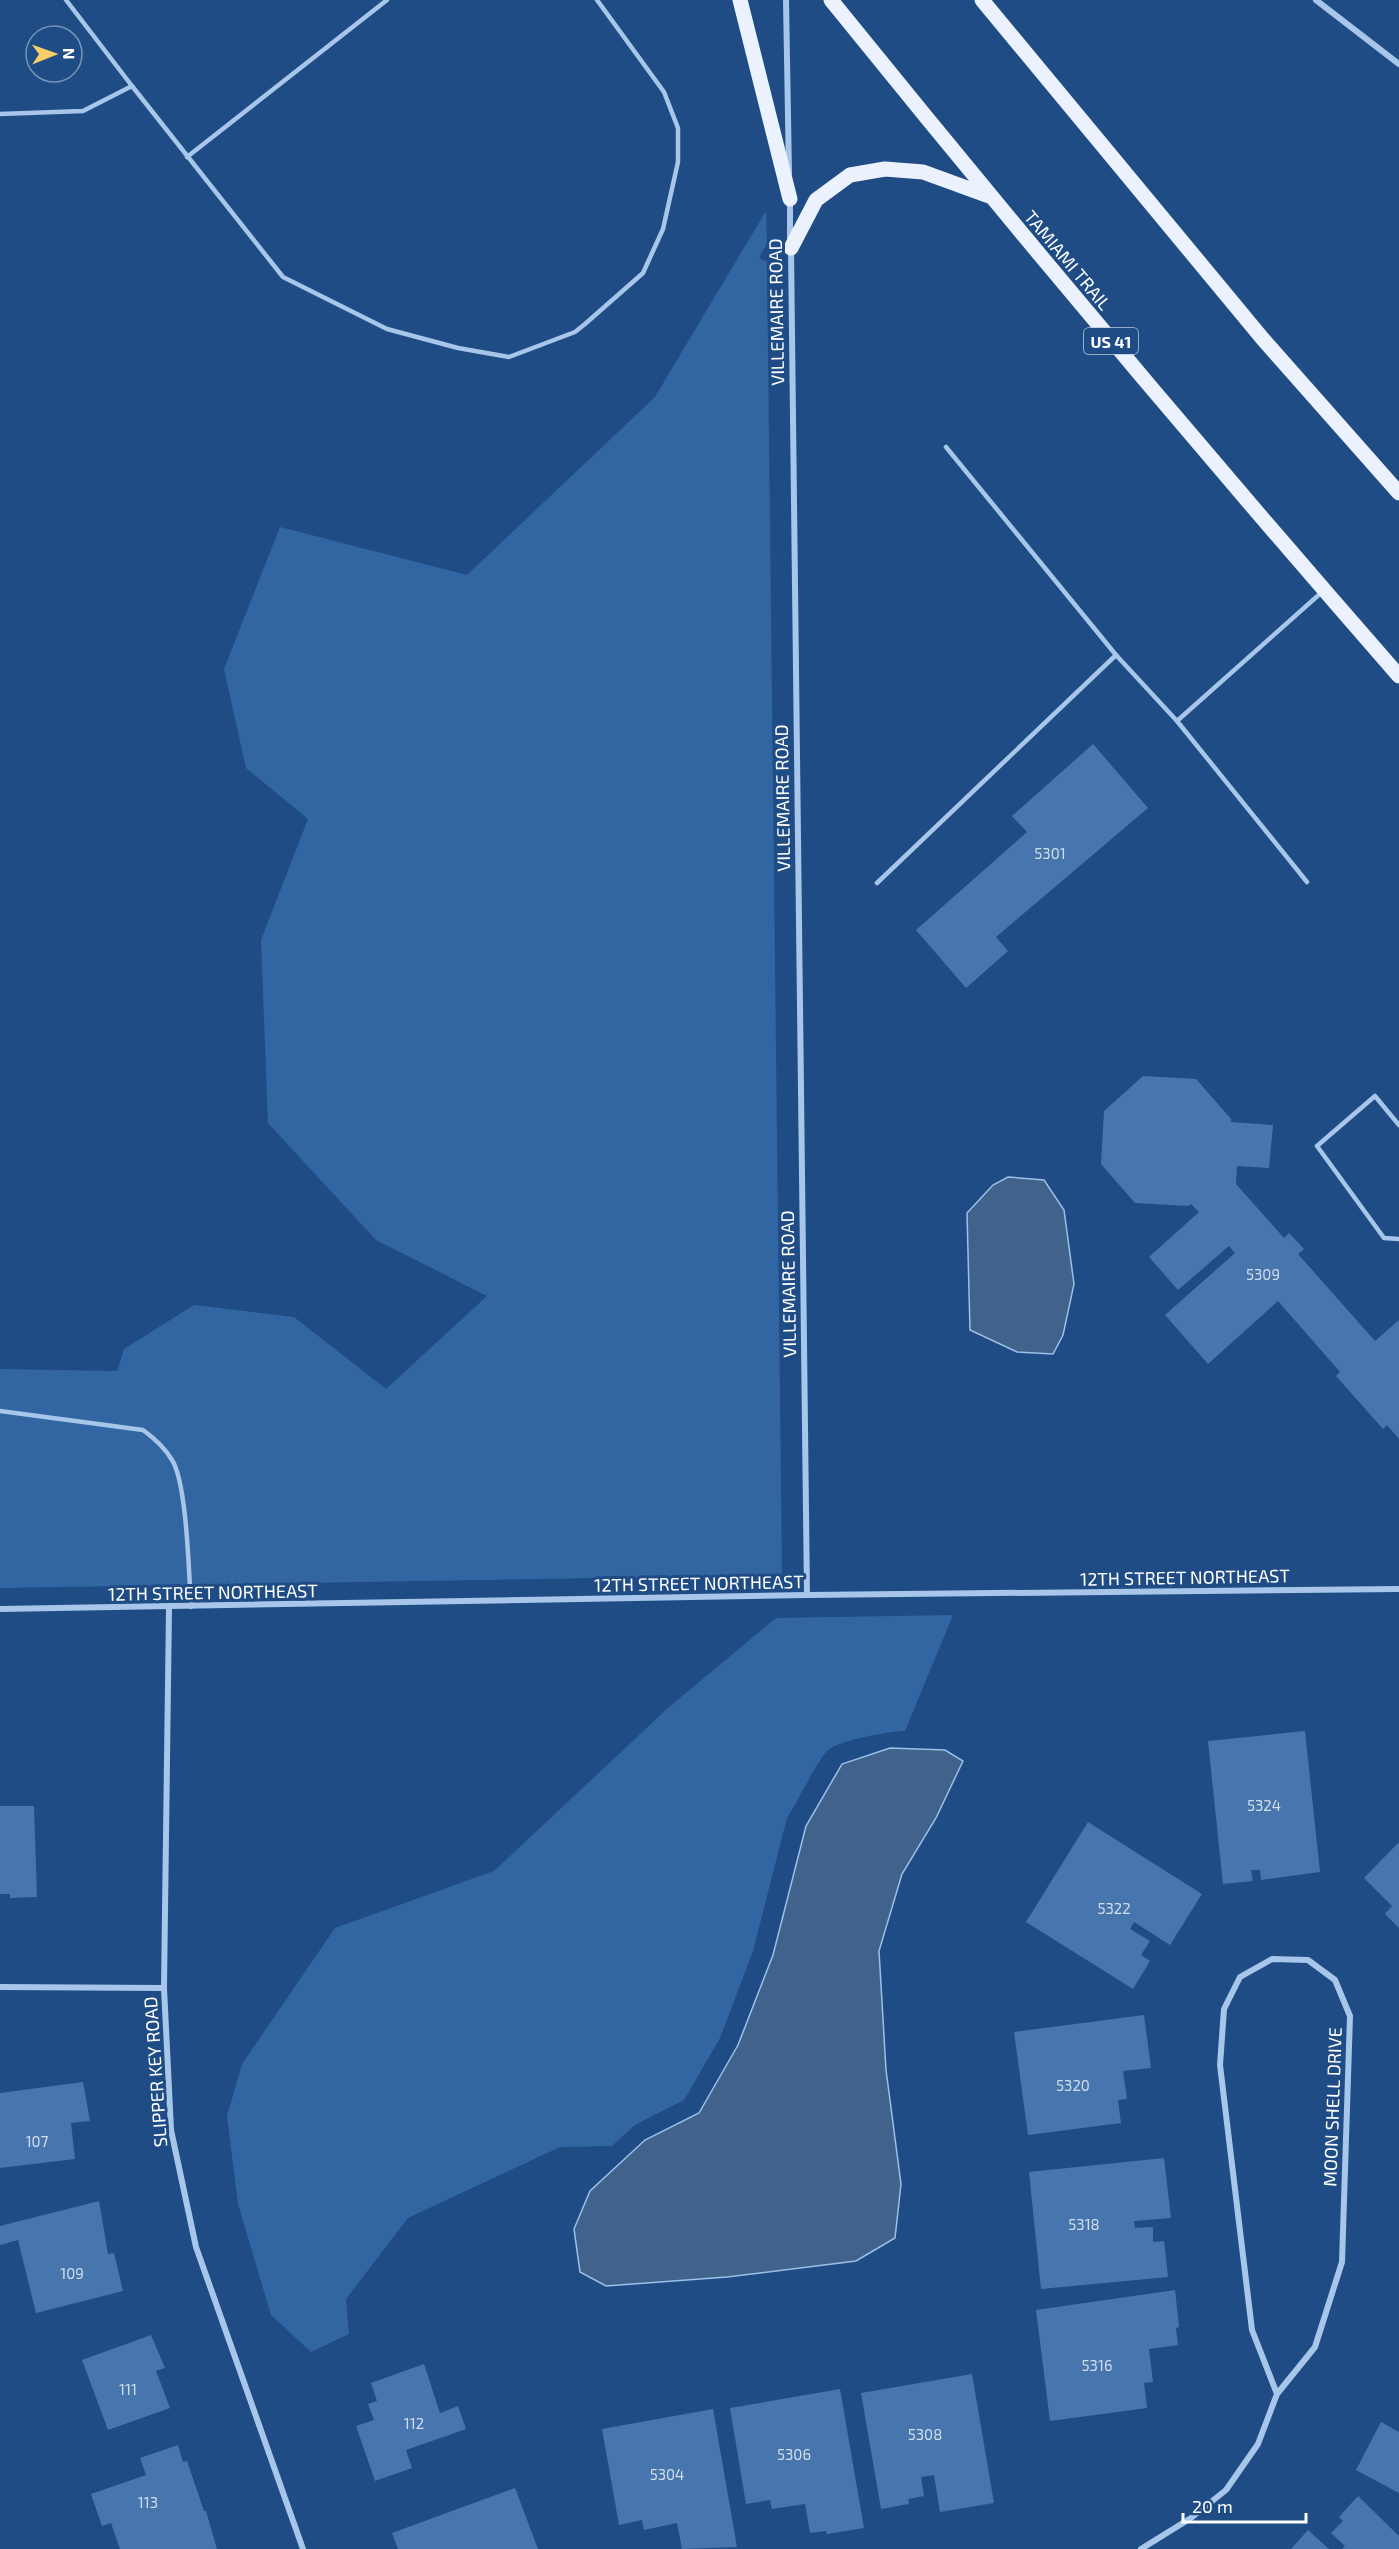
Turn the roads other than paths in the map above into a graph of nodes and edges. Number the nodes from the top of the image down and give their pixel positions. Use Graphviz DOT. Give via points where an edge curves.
graph roads {
  1 [pos="66,0"];
  2 [pos="387,0"];
  3 [pos="597,0"];
  4 [pos="740,0"];
  5 [pos="786,0"];
  6 [pos="831,0"];
  7 [pos="982,0"];
  8 [pos="1316,0"];
  9 [pos="1399,64"];
  10 [pos="132,86"];
  11 [pos="0,114"];
  12 [pos="187,157"];
  13 [pos="990,197"];
  14 [pos="790,199"];
  15 [pos="791,248"];
  16 [pos="946,447"];
  17 [pos="1399,493"];
  18 [pos="1324,590"];
  19 [pos="1116,654"];
  20 [pos="1399,676"];
  21 [pos="1177,721"];
  22 [pos="1307,882"];
  23 [pos="877,883"];
  24 [pos="1399,1125"];
  25 [pos="1399,1239"];
  26 [pos="0,1411"];
  27 [pos="1399,1589"];
  28 [pos="807,1595"];
  29 [pos="191,1607"];
  30 [pos="169,1608"];
  31 [pos="0,1610"];
  32 [pos="0,1988"];
  33 [pos="164,1988"];
  34 [pos="1277,2394"];
  35 [pos="303,2549"];
  36 [pos="1141,2549"];
  1 -- 10 [label="lane"];
  2 -- 12 [label="lane"];
  3 -- 12 [label="lane" via="664,92 678,128 678,162 663,229 643,273 585,324 564,336 509,357 387,329 284,277"];
  4 -- 14 [label="main road"];
  5 -- 14 [label="street, VILLEMAIRE ROAD"];
  6 -- 13 [label="main road, TAMIAMI TRAIL / US 41"];
  7 -- 17 [label="main road" via="1262,338"];
  8 -- 9 [label="street"];
  10 -- 11 [label="lane" via="83,111"];
  10 -- 12 [label="lane"];
  13 -- 15 [label="main road" via="923,172 885,169 850,175 816,200"];
  13 -- 18 [label="main road, TAMIAMI TRAIL / US 41"];
  14 -- 15 [label="street, VILLEMAIRE ROAD"];
  15 -- 28 [label="street, VILLEMAIRE ROAD"];
  16 -- 19 [label="lane"];
  18 -- 20 [label="main road, TAMIAMI TRAIL / US 41"];
  18 -- 21 [label="lane"];
  19 -- 21 [label="lane"];
  19 -- 23 [label="lane"];
  21 -- 22 [label="lane"];
  24 -- 25 [label="lane" via="1375,1096 1317,1146 1384,1238"];
  26 -- 29 [label="lane" via="143,1430 157,1441 173,1461 183,1505"];
  27 -- 28 [label="street, 12TH STREET NORTHEAST"];
  28 -- 29 [label="street, 12TH STREET NORTHEAST"];
  29 -- 30 [label="street, 12TH STREET NORTHEAST"];
  30 -- 31 [label="street, 12TH STREET NORTHEAST"];
  30 -- 33 [label="street, SLIPPER KEY ROAD"];
  32 -- 33 [label="street"];
  33 -- 35 [label="street, SLIPPER KEY ROAD" via="171,2130 196,2247"];
  34 -- 34 [label="street, MOON SHELL DRIVE" via="1315,2347 1342,2262 1350,2016 1335,1980 1308,1960 1272,1959 1240,1977 1224,2009 1220,2065 1252,2330"];
  34 -- 36 [label="street, MOON SHELL DRIVE" via="1258,2444 1226,2490 1191,2518"];
}
